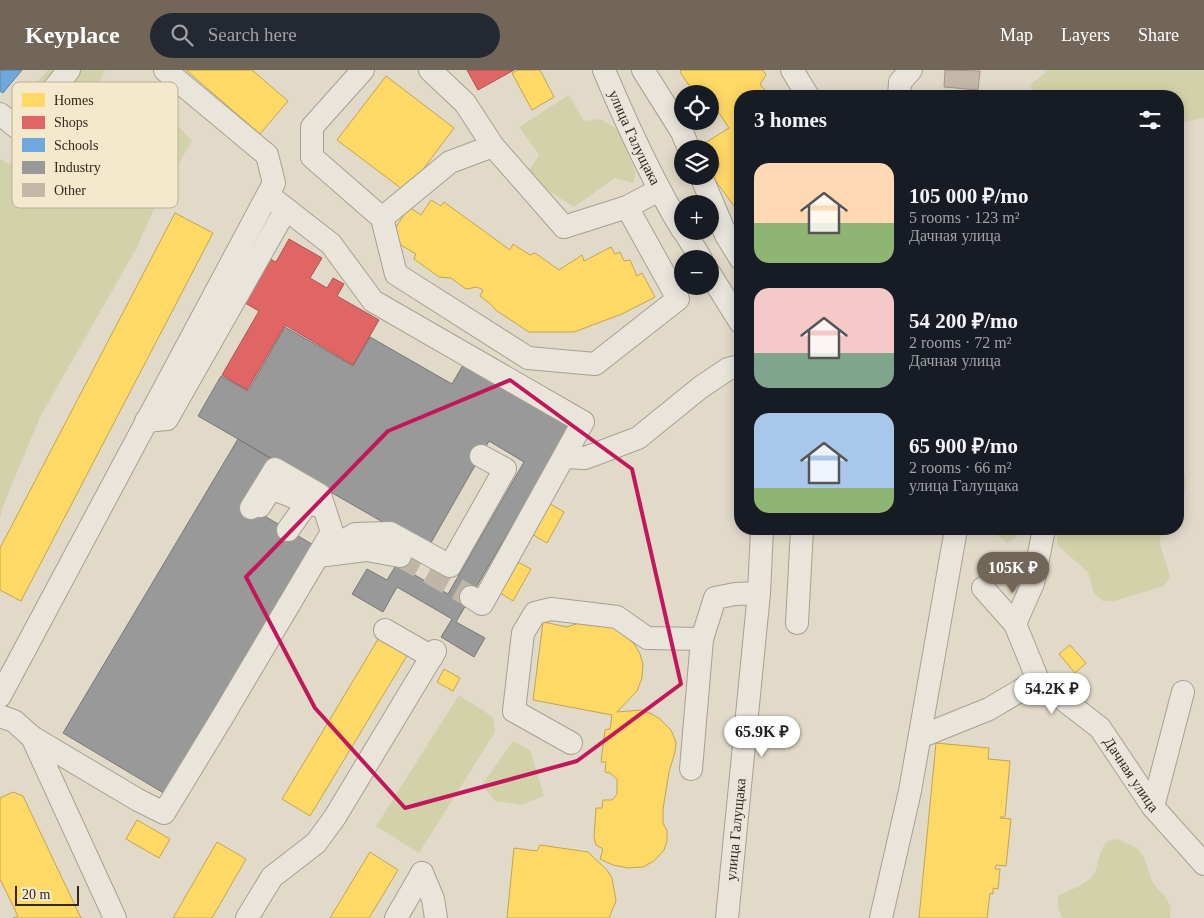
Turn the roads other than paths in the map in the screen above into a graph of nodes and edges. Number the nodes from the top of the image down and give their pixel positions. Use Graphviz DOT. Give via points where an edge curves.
graph roads {
  1 [pos="69,70"];
  2 [pos="165,70"];
  3 [pos="363,70"];
  4 [pos="430,70"];
  5 [pos="604,70"];
  6 [pos="643,70"];
  7 [pos="792,70"];
  8 [pos="911,70"];
  9 [pos="59,82"];
  10 [pos="804,90"];
  11 [pos="899,90"];
  12 [pos="0,114"];
  13 [pos="12,124"];
  14 [pos="685,140"];
  15 [pos="493,146"];
  16 [pos="705,185"];
  17 [pos="659,190"];
  18 [pos="268,195"];
  19 [pos="627,207"];
  20 [pos="286,209"];
  21 [pos="674,215"];
  22 [pos="382,218"];
  23 [pos="734,248"];
  24 [pos="719,288"];
  25 [pos="734,312"];
  26 [pos="734,368"];
  27 [pos="146,421"];
  28 [pos="481,456"];
  29 [pos="564,457"];
  30 [pos="320,507"];
  31 [pos="288,530"];
  32 [pos="355,534"];
  33 [pos="762,535"];
  34 [pos="802,535"];
  35 [pos="955,535"];
  36 [pos="1043,535"];
  37 [pos="318,556"];
  38 [pos="400,556"];
  39 [pos="983,588"];
  40 [pos="759,593"];
  41 [pos="471,597"];
  42 [pos="798,623"];
  43 [pos="1015,624"];
  44 [pos="385,630"];
  45 [pos="702,639"];
  46 [pos="1038,680"];
  47 [pos="1183,692"];
  48 [pos="0,696"];
  49 [pos="0,716"];
  50 [pos="927,734"];
  51 [pos="32,737"];
  52 [pos="571,743"];
  53 [pos="691,769"];
  54 [pos="1153,807"];
  55 [pos="1204,864"];
  56 [pos="115,918"];
  57 [pos="247,918"];
  58 [pos="396,918"];
  59 [pos="436,918"];
  60 [pos="727,918"];
  61 [pos="881,918"];
  1 -- 9 [label="street"];
  2 -- 18 [label="street" via="267,155 274,183"];
  3 -- 22 [label="street" via="312,127 312,156"];
  4 -- 15 [label="street" via="465,103"];
  5 -- 17 [label="street, улица Галущака"];
  6 -- 14 [label="street"];
  7 -- 10 [label="street"];
  8 -- 11 [label="street" via="900,82"];
  12 -- 13 [label="street"];
  15 -- 19 [label="street" via="564,227"];
  15 -- 22 [label="street" via="450,162"];
  16 -- 23 [label="street"];
  17 -- 19 [label="street"];
  17 -- 21 [label="street, улица Галущака"];
  18 -- 20 [label="street"];
  18 -- 27 [label="street"];
  19 -- 22 [label="street" via="678,299 595,364 528,358 396,274"];
  20 -- 27 [label="street" via="167,419"];
  20 -- 29 [label="street" via="331,244 373,301 583,422"];
  24 -- 25 [label="street"];
  26 -- 29 [label="street" via="701,387 638,438 585,458"];
  27 -- 48 [label="street"];
  28 -- 32 [label="street" via="505,469 450,566 390,533"];
  29 -- 41 [label="street" via="482,604"];
  30 -- 31 [label="street"];
  30 -- 32 [label="street" via="349,521"];
  30 -- 37 [label="street" via="271,488 254,510 275,469 320,495 332,532"];
  32 -- 37 [label="street"];
  33 -- 40 [label="street, улица Галущака"];
  34 -- 42 [label="street"];
  35 -- 61 [label="street" via="910,791"];
  36 -- 43 [label="street" via="1033,583"];
  37 -- 38 [label="street" via="366,550"];
  37 -- 51 [label="street" via="164,813 142,791"];
  39 -- 43 [label="street, Дачная улица"];
  40 -- 45 [label="street" via="715,598"];
  40 -- 60 [label="street, улица Галущака"];
  43 -- 46 [label="street, Дачная улица"];
  44 -- 57 [label="street" via="433,654 335,817 316,843 272,877"];
  45 -- 52 [label="street" via="647,638 617,617 551,609 535,614 524,633 514,711"];
  45 -- 53 [label="street"];
  46 -- 50 [label="street" via="988,709"];
  46 -- 54 [label="street, Дачная улица" via="1100,728"];
  47 -- 54 [label="street"];
  49 -- 51 [label="street" via="14,721"];
  51 -- 56 [label="street"];
  54 -- 55 [label="street, Дачная улица"];
  58 -- 59 [label="street" via="422,874 433,899"];
}
